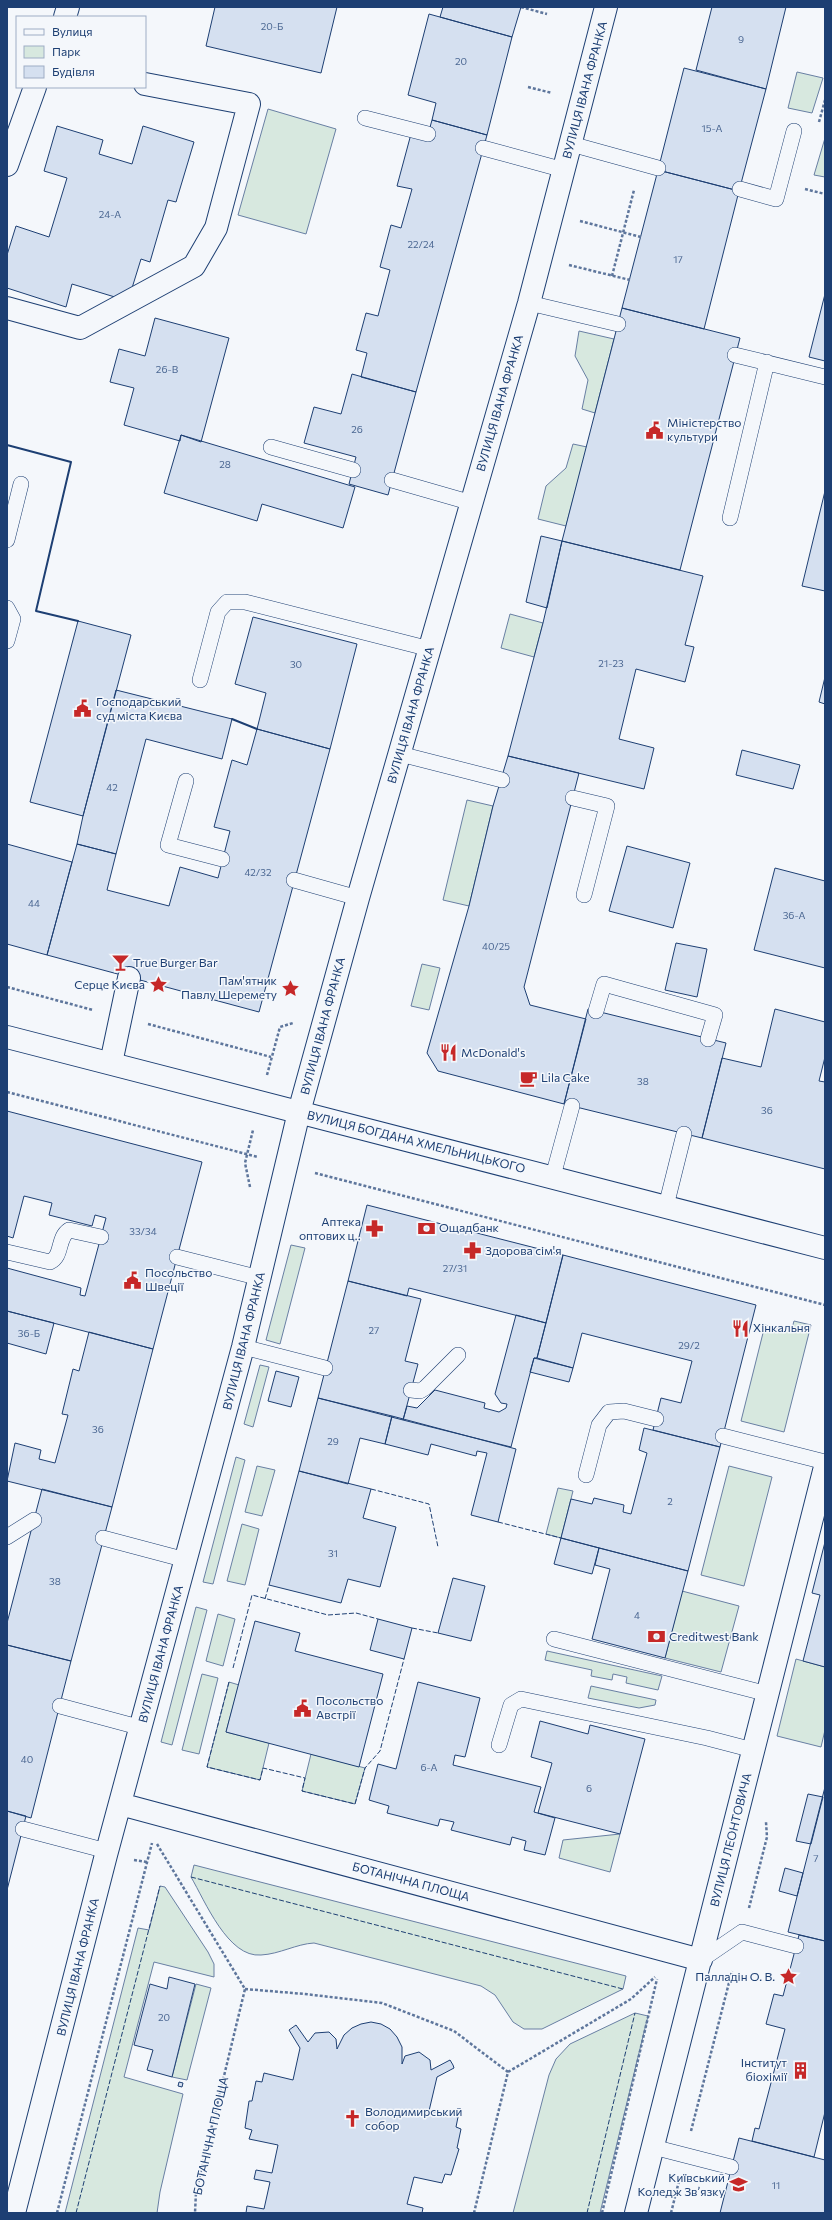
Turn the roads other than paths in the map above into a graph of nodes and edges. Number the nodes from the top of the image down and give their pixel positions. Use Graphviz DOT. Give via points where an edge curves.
graph roads {
  1 [pos="606,7"];
  2 [pos="146,84"];
  3 [pos="35,88"];
  4 [pos="365,118"];
  5 [pos="794,131"];
  6 [pos="428,134"];
  7 [pos="571,144"];
  8 [pos="483,148"];
  9 [pos="7,165"];
  10 [pos="658,168"];
  11 [pos="564,170"];
  12 [pos="740,189"];
  13 [pos="529,303"];
  14 [pos="7,308"];
  15 [pos="618,324"];
  16 [pos="735,354"];
  17 [pos="767,362"];
  18 [pos="825,377"];
  19 [pos="271,447"];
  20 [pos="353,470"];
  21 [pos="392,480"];
  22 [pos="21,484"];
  23 [pos="472,502"];
  24 [pos="730,518"];
  25 [pos="7,540"];
  26 [pos="7,608"];
  27 [pos="7,641"];
  28 [pos="430,649"];
  29 [pos="200,680"];
  30 [pos="400,754"];
  31 [pos="502,780"];
  32 [pos="186,781"];
  33 [pos="573,798"];
  34 [pos="222,860"];
  35 [pos="294,880"];
  36 [pos="584,895"];
  37 [pos="358,898"];
  38 [pos="129,978"];
  39 [pos="596,1011"];
  40 [pos="7,1037"];
  41 [pos="708,1038"];
  42 [pos="111,1063"];
  43 [pos="572,1106"];
  44 [pos="299,1112"];
  45 [pos="684,1134"];
  46 [pos="553,1176"];
  47 [pos="666,1206"];
  48 [pos="101,1237"];
  49 [pos="825,1248"];
  50 [pos="7,1252"];
  51 [pos="177,1256"];
  52 [pos="260,1278"];
  53 [pos="243,1348"];
  54 [pos="458,1355"];
  55 [pos="325,1368"];
  56 [pos="411,1390"];
  57 [pos="656,1419"];
  58 [pos="723,1436"];
  59 [pos="825,1462"];
  60 [pos="825,1467"];
  61 [pos="586,1474"];
  62 [pos="34,1520"];
  63 [pos="7,1537"];
  64 [pos="103,1538"];
  65 [pos="186,1560"];
  66 [pos="554,1639"];
  67 [pos="768,1694"];
  68 [pos="60,1706"];
  69 [pos="142,1728"];
  70 [pos="499,1745"];
  71 [pos="753,1750"];
  72 [pos="120,1804"];
  73 [pos="23,1829"];
  74 [pos="107,1851"];
  75 [pos="796,1946"];
  76 [pos="701,1960"];
  77 [pos="653,2147"];
  78 [pos="731,2167"];
  79 [pos="14,2213"];
  80 [pos="636,2213"];
  1 -- 7 [label="street, ВУЛИЦЯ ІВАНА ФРАНКА"];
  2 -- 14 [label="street" via="249,104 216,228 194,266 80,328"];
  3 -- 9 [label="street"];
  4 -- 6 [label="lane"];
  5 -- 12 [label="lane" via="776,199"];
  7 -- 10 [label="lane"];
  7 -- 11 [label="street, ВУЛИЦЯ ІВАНА ФРАНКА"];
  8 -- 11 [label="lane"];
  11 -- 13 [label="street, ВУЛИЦЯ ІВАНА ФРАНКА"];
  13 -- 15 [label="lane"];
  13 -- 23 [label="street, ВУЛИЦЯ ІВАНА ФРАНКА"];
  16 -- 17 [label="lane"];
  17 -- 18 [label="lane"];
  17 -- 24 [label="lane"];
  19 -- 20 [label="lane"];
  21 -- 23 [label="lane"];
  22 -- 25 [label="lane"];
  23 -- 28 [label="street, ВУЛИЦЯ ІВАНА ФРАНКА"];
  26 -- 27 [label="lane" via="12,619"];
  28 -- 29 [label="lane" via="245,602 228,602 218,612"];
  28 -- 30 [label="street, ВУЛИЦЯ ІВАНА ФРАНКА"];
  30 -- 31 [label="lane"];
  30 -- 37 [label="street, ВУЛИЦЯ ІВАНА ФРАНКА"];
  32 -- 34 [label="lane" via="168,845"];
  33 -- 36 [label="lane" via="607,806"];
  35 -- 37 [label="lane"];
  37 -- 44 [label="street, ВУЛИЦЯ ІВАНА ФРАНКА"];
  38 -- 42 [label="street"];
  39 -- 41 [label="lane" via="604,984 715,1015"];
  40 -- 42 [label="street, ВУЛИЦЯ БОГДАНА ХМЕЛЬНИЦЬКОГО"];
  42 -- 44 [label="street, ВУЛИЦЯ БОГДАНА ХМЕЛЬНИЦЬКОГО"];
  43 -- 46 [label="lane"];
  44 -- 46 [label="street, ВУЛИЦЯ БОГДАНА ХМЕЛЬНИЦЬКОГО"];
  44 -- 52 [label="street, ВУЛИЦЯ ІВАНА ФРАНКА"];
  45 -- 47 [label="lane"];
  46 -- 47 [label="street, ВУЛИЦЯ БОГДАНА ХМЕЛЬНИЦЬКОГО"];
  47 -- 49 [label="street, ВУЛИЦЯ БОГДАНА ХМЕЛЬНИЦЬКОГО"];
  48 -- 50 [label="lane" via="69,1230 62,1237 58,1255 50,1262"];
  51 -- 52 [label="lane"];
  52 -- 53 [label="street, ВУЛИЦЯ ІВАНА ФРАНКА"];
  53 -- 55 [label="lane"];
  53 -- 65 [label="street, ВУЛИЦЯ ІВАНА ФРАНКА"];
  54 -- 56 [label="lane" via="425,1388 420,1391"];
  57 -- 61 [label="lane" via="624,1411 609,1412 599,1425"];
  58 -- 59 [label="lane"];
  60 -- 67 [label="street, ВУЛИЦЯ ЛЕОНТОВИЧА"];
  62 -- 63 [label="lane"];
  64 -- 65 [label="lane"];
  65 -- 69 [label="street, ВУЛИЦЯ ІВАНА ФРАНКА"];
  66 -- 67 [label="lane"];
  67 -- 71 [label="street, ВУЛИЦЯ ЛЕОНТОВИЧА"];
  68 -- 69 [label="lane"];
  69 -- 72 [label="street, ВУЛИЦЯ ІВАНА ФРАНКА"];
  70 -- 71 [label="lane" via="511,1705 521,1699"];
  71 -- 76 [label="street, ВУЛИЦЯ ЛЕОНТОВИЧА"];
  72 -- 74 [label="street, ВУЛИЦЯ ІВАНА ФРАНКА"];
  72 -- 76 [label="street, БОТАНІЧНА ПЛОЩА"];
  73 -- 74 [label="lane"];
  74 -- 79 [label="street, ВУЛИЦЯ ІВАНА ФРАНКА"];
  75 -- 76 [label="lane" via="742,1932"];
  76 -- 77 [label="street, ВУЛИЦЯ ЛЕОНТОВИЧА"];
  77 -- 78 [label="lane"];
  77 -- 80 [label="street, ВУЛИЦЯ ЛЕОНТОВИЧА"];
}
